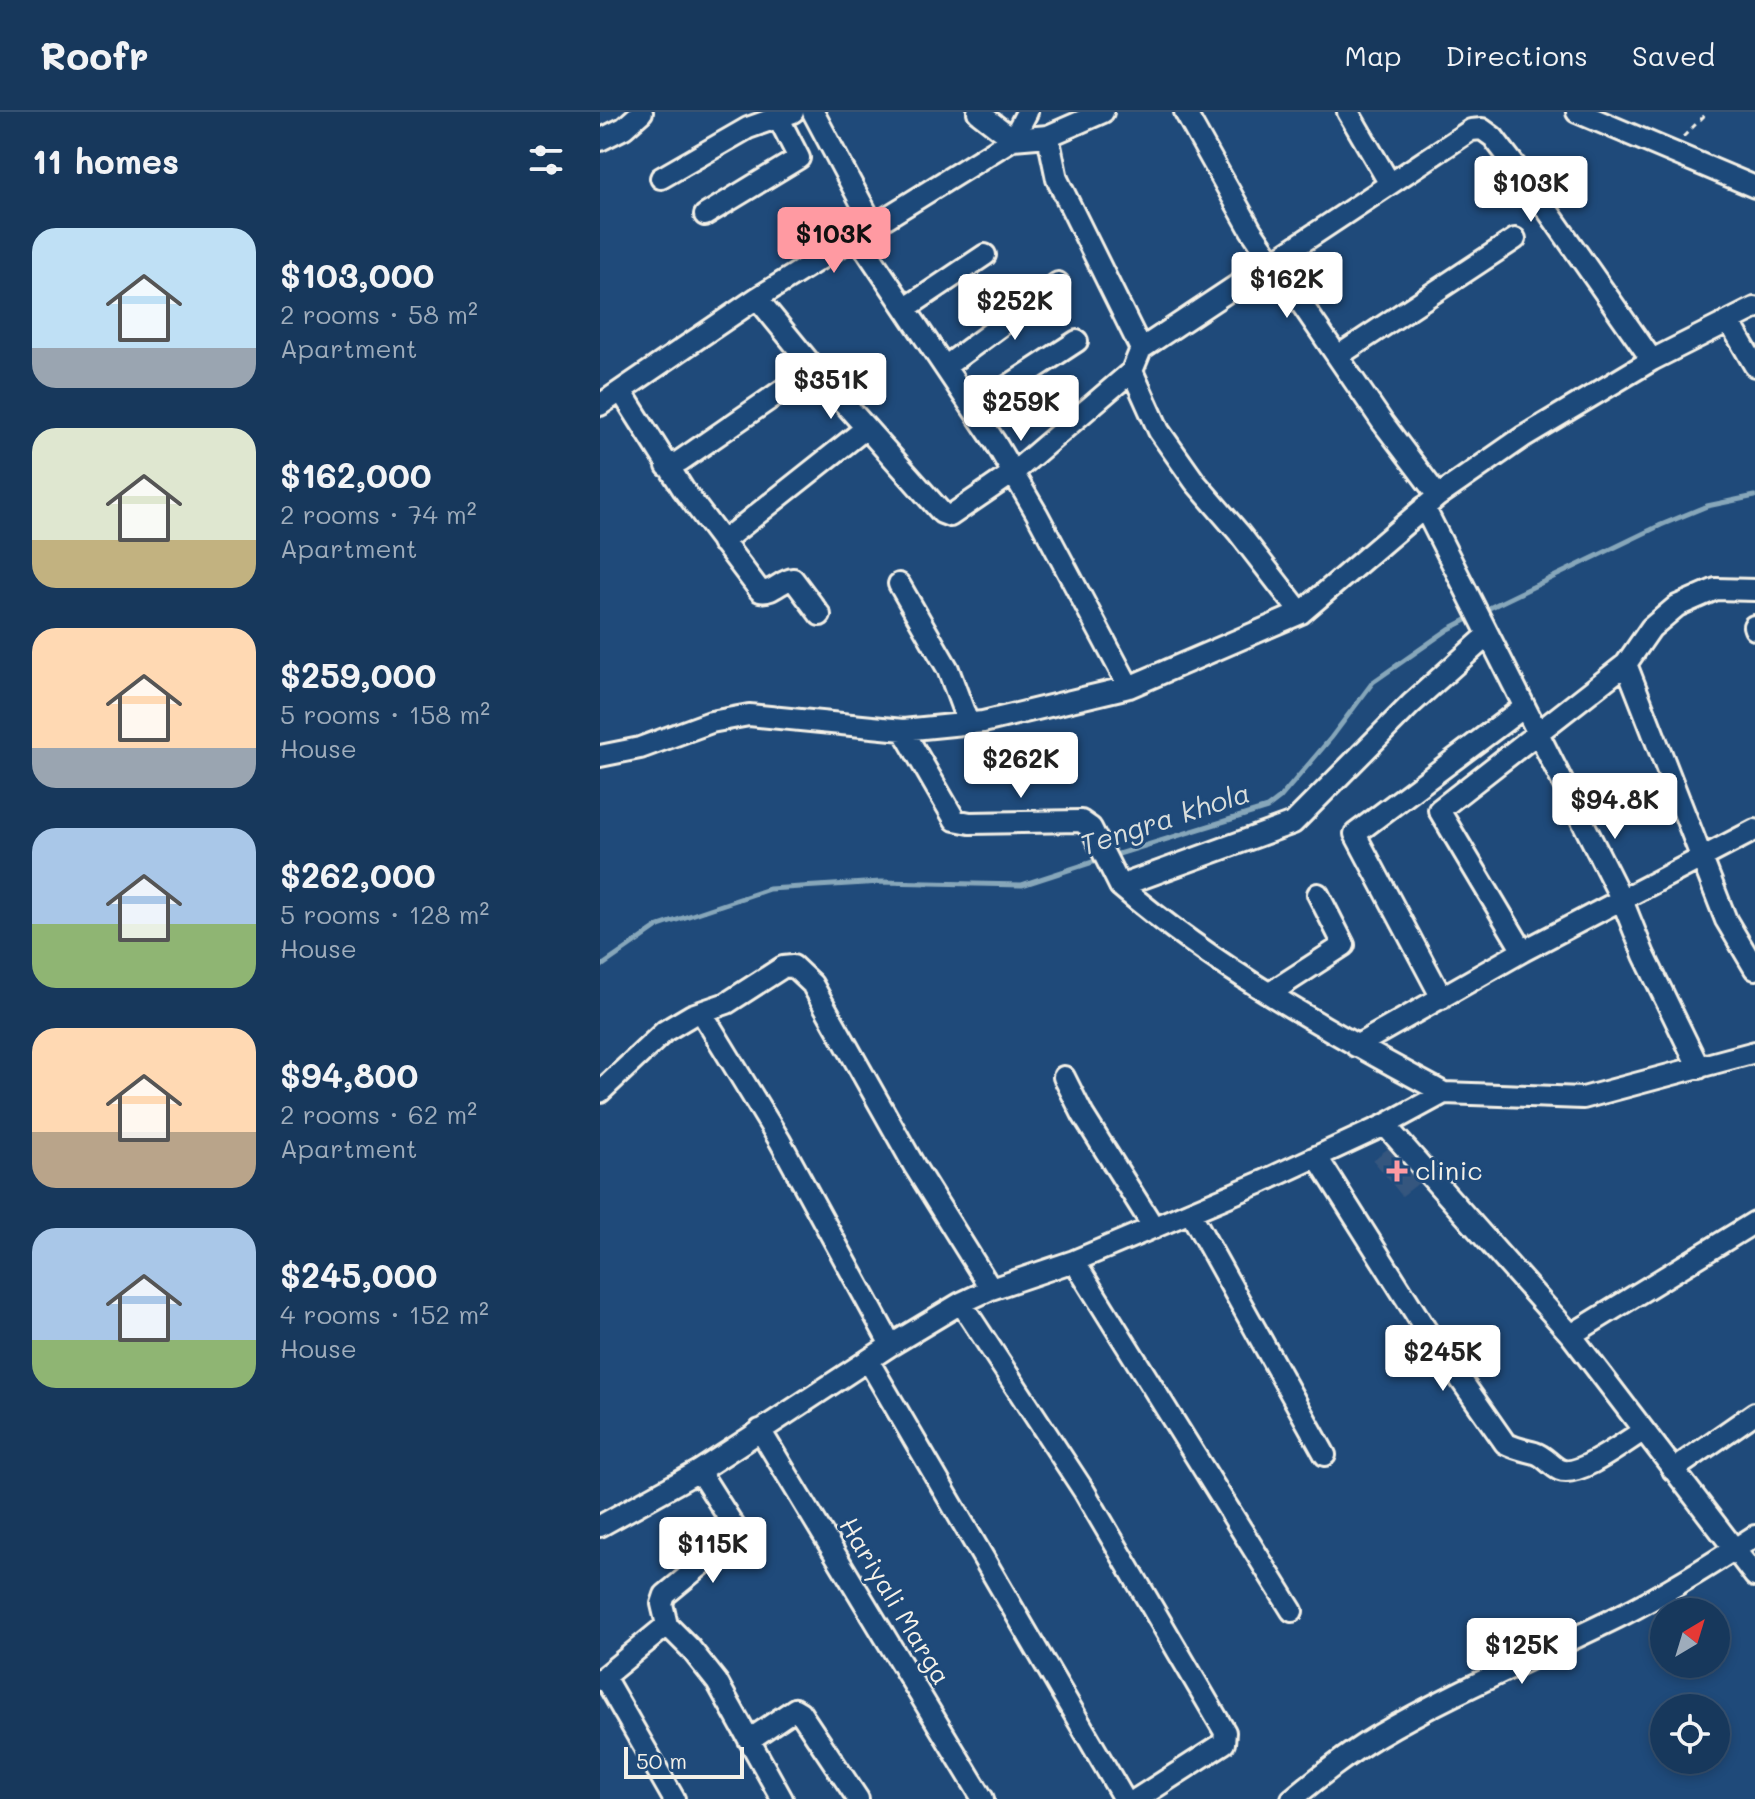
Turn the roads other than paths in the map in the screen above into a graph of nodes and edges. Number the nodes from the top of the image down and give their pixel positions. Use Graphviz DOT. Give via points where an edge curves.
graph roads {
  1 [pos="642,112"];
  2 [pos="813,112"];
  3 [pos="978,112"];
  4 [pos="1027,112"];
  5 [pos="1103,112"];
  6 [pos="1185,112"];
  7 [pos="1348,112"];
  8 [pos="1577,112"];
  9 [pos="786,114"];
  10 [pos="1048,136"];
  11 [pos="1013,139"];
  12 [pos="600,140"];
  13 [pos="661,178"];
  14 [pos="1390,184"];
  15 [pos="1755,187"];
  16 [pos="705,215"];
  17 [pos="864,230"];
  18 [pos="1515,239"];
  19 [pos="985,255"];
  20 [pos="1274,263"];
  21 [pos="1058,283"];
  22 [pos="757,298"];
  23 [pos="906,308"];
  24 [pos="1755,308"];
  25 [pos="1729,321"];
  26 [pos="1077,341"];
  27 [pos="1141,349"];
  28 [pos="1338,356"];
  29 [pos="1652,360"];
  30 [pos="946,366"];
  31 [pos="1755,366"];
  32 [pos="1132,371"];
  33 [pos="790,385"];
  34 [pos="621,391"];
  35 [pos="600,405"];
  36 [pos="973,409"];
  37 [pos="866,428"];
  38 [pos="667,466"];
  39 [pos="1013,473"];
  40 [pos="1431,502"];
  41 [pos="722,542"];
  42 [pos="899,584"];
  43 [pos="1755,590"];
  44 [pos="1301,613"];
  45 [pos="820,615"];
  46 [pos="1488,635"];
  47 [pos="1626,664"];
  48 [pos="1129,687"];
  49 [pos="1524,707"];
  50 [pos="968,723"];
  51 [pos="903,730"];
  52 [pos="1538,735"];
  53 [pos="600,756"];
  54 [pos="1755,830"];
  55 [pos="1700,858"];
  56 [pos="1117,880"];
  57 [pos="1318,894"];
  58 [pos="1622,900"];
  59 [pos="1523,951"];
  60 [pos="1755,969"];
  61 [pos="1270,993"];
  62 [pos="1442,998"];
  63 [pos="702,1013"];
  64 [pos="1356,1046"];
  65 [pos="1755,1052"];
  66 [pos="1699,1068"];
  67 [pos="1064,1077"];
  68 [pos="600,1092"];
  69 [pos="1444,1093"];
  70 [pos="1385,1125"];
  71 [pos="1317,1157"];
  72 [pos="1190,1212"];
  73 [pos="1755,1222"];
  74 [pos="1154,1228"];
  75 [pos="1074,1261"];
  76 [pos="991,1289"];
  77 [pos="961,1303"];
  78 [pos="1571,1335"];
  79 [pos="891,1345"];
  80 [pos="869,1362"];
  81 [pos="1755,1413"];
  82 [pos="760,1430"];
  83 [pos="1643,1431"];
  84 [pos="1325,1455"];
  85 [pos="1673,1470"];
  86 [pos="699,1471"];
  87 [pos="603,1518"];
  88 [pos="1755,1536"];
  89 [pos="1733,1550"];
  90 [pos="1755,1576"];
  91 [pos="1292,1611"];
  92 [pos="667,1625"];
  93 [pos="602,1678"];
  94 [pos="749,1740"];
  95 [pos="674,1799"];
  96 [pos="782,1799"];
  97 [pos="858,1799"];
  98 [pos="983,1799"];
  99 [pos="1124,1799"];
  100 [pos="1137,1799"];
  101 [pos="1292,1799"];
  1 -- 12 [label="street"];
  2 -- 17 [label="street"];
  3 -- 11 [label="street"];
  4 -- 11 [label="street"];
  5 -- 10 [label="street"];
  6 -- 20 [label="street"];
  7 -- 14 [label="street"];
  8 -- 15 [label="street"];
  9 -- 13 [label="street" via="748,128"];
  9 -- 16 [label="street" via="799,158"];
  10 -- 11 [label="street"];
  10 -- 27 [label="street" via="1057,179"];
  11 -- 17 [label="street"];
  14 -- 20 [label="street"];
  14 -- 29 [label="street" via="1471,130 1482,129 1529,184"];
  17 -- 22 [label="street"];
  17 -- 23 [label="street"];
  18 -- 28 [label="street"];
  19 -- 23 [label="street"];
  20 -- 27 [label="street"];
  20 -- 28 [label="street"];
  21 -- 30 [label="street"];
  22 -- 34 [label="street"];
  22 -- 37 [label="street"];
  23 -- 30 [label="street"];
  24 -- 25 [label="street"];
  25 -- 29 [label="street"];
  25 -- 31 [label="street"];
  26 -- 36 [label="street"];
  27 -- 32 [label="street"];
  28 -- 40 [label="street"];
  29 -- 40 [label="street" via="1523,437"];
  30 -- 36 [label="street"];
  32 -- 39 [label="street"];
  32 -- 44 [label="street" via="1159,431"];
  33 -- 38 [label="street"];
  34 -- 35 [label="street"];
  34 -- 38 [label="street"];
  36 -- 39 [label="street"];
  37 -- 39 [label="street" via="950,516"];
  37 -- 41 [label="street"];
  38 -- 41 [label="street"];
  39 -- 48 [label="street"];
  40 -- 44 [label="street"];
  40 -- 46 [label="street" via="1459,580"];
  41 -- 45 [label="street" via="760,591 793,579"];
  42 -- 50 [label="street" via="948,669"];
  43 -- 47 [label="street" via="1716,589 1677,606 1651,628"];
  44 -- 48 [label="street"];
  46 -- 49 [label="street"];
  46 -- 56 [label="street" via="1293,823"];
  47 -- 52 [label="street"];
  47 -- 55 [label="street"];
  48 -- 50 [label="street"];
  49 -- 52 [label="street"];
  49 -- 62 [label="street" via="1355,834"];
  50 -- 51 [label="street"];
  51 -- 53 [label="street" via="749,715"];
  51 -- 56 [label="street" via="955,820 1081,821 1091,828"];
  52 -- 58 [label="street"];
  52 -- 59 [label="street" via="1439,810"];
  54 -- 55 [label="street"];
  55 -- 58 [label="street"];
  55 -- 60 [label="street" via="1726,920"];
  56 -- 61 [label="street" via="1147,909"];
  57 -- 61 [label="street" via="1344,945"];
  58 -- 59 [label="street"];
  58 -- 66 [label="street"];
  59 -- 62 [label="street"];
  61 -- 64 [label="street"];
  62 -- 64 [label="street"];
  63 -- 68 [label="street" via="665,1031"];
  63 -- 76 [label="street" via="783,967 793,966 812,984"];
  63 -- 79 [label="street" via="780,1141"];
  64 -- 69 [label="street"];
  65 -- 66 [label="street"];
  66 -- 69 [label="street" via="1583,1098"];
  67 -- 74 [label="street"];
  69 -- 70 [label="street"];
  70 -- 71 [label="street"];
  70 -- 78 [label="street"];
  71 -- 72 [label="street"];
  71 -- 83 [label="street" via="1505,1443 1569,1472"];
  72 -- 74 [label="street"];
  72 -- 84 [label="street"];
  73 -- 78 [label="street"];
  74 -- 75 [label="street"];
  75 -- 76 [label="street"];
  75 -- 91 [label="street"];
  76 -- 77 [label="street"];
  77 -- 79 [label="street"];
  77 -- 100 [label="street" via="1084,1491 1225,1732 1224,1743"];
  78 -- 83 [label="street"];
  79 -- 80 [label="street"];
  80 -- 82 [label="street"];
  80 -- 99 [label="street"];
  81 -- 85 [label="street"];
  82 -- 86 [label="street"];
  82 -- 98 [label="street, Hariyali Marga"];
  83 -- 85 [label="street"];
  85 -- 89 [label="street"];
  86 -- 87 [label="street"];
  86 -- 92 [label="street" via="739,1534 665,1595"];
  88 -- 89 [label="street"];
  89 -- 90 [label="street"];
  89 -- 101 [label="street" via="1678,1585 1375,1738"];
  92 -- 93 [label="street"];
  92 -- 94 [label="street" via="717,1682"];
  93 -- 95 [label="street"];
  94 -- 96 [label="street"];
  94 -- 97 [label="street" via="795,1709"];
}
